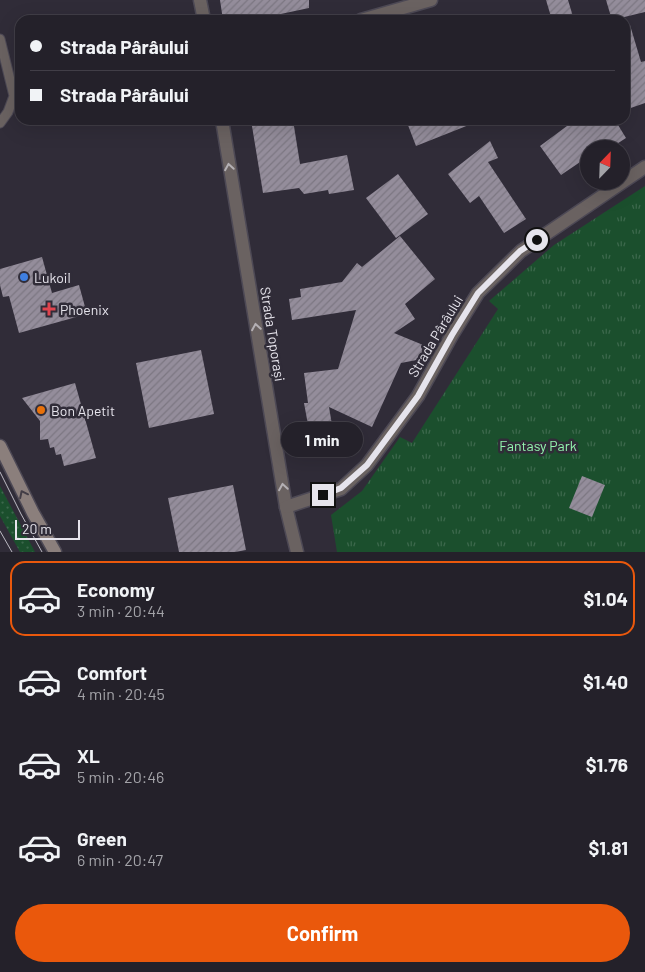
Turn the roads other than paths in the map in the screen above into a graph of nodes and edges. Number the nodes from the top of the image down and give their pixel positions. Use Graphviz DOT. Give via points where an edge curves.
graph roads {
  1 [pos="200,0"];
  2 [pos="431,0"];
  3 [pos="203,15"];
  4 [pos="378,15"];
  5 [pos="0,39"];
  6 [pos="0,123"];
  7 [pos="223,125"];
  8 [pos="645,167"];
  9 [pos="0,446"];
  10 [pos="286,507"];
  11 [pos="55,552"];
  12 [pos="297,552"];
  1 -- 3 [label="street"];
  2 -- 4 [label="street"];
  5 -- 6 [label="lane" via="14,96"];
  10 -- 7 [label="street, Strada Toporași, one-way"];
  8 -- 10 [label="street, Strada Pârâului" via="520,251 478,293 418,396 367,465 341,488"];
  11 -- 9 [label="main road, one-way"];
  10 -- 12 [label="street, Strada Toporași"];
}
